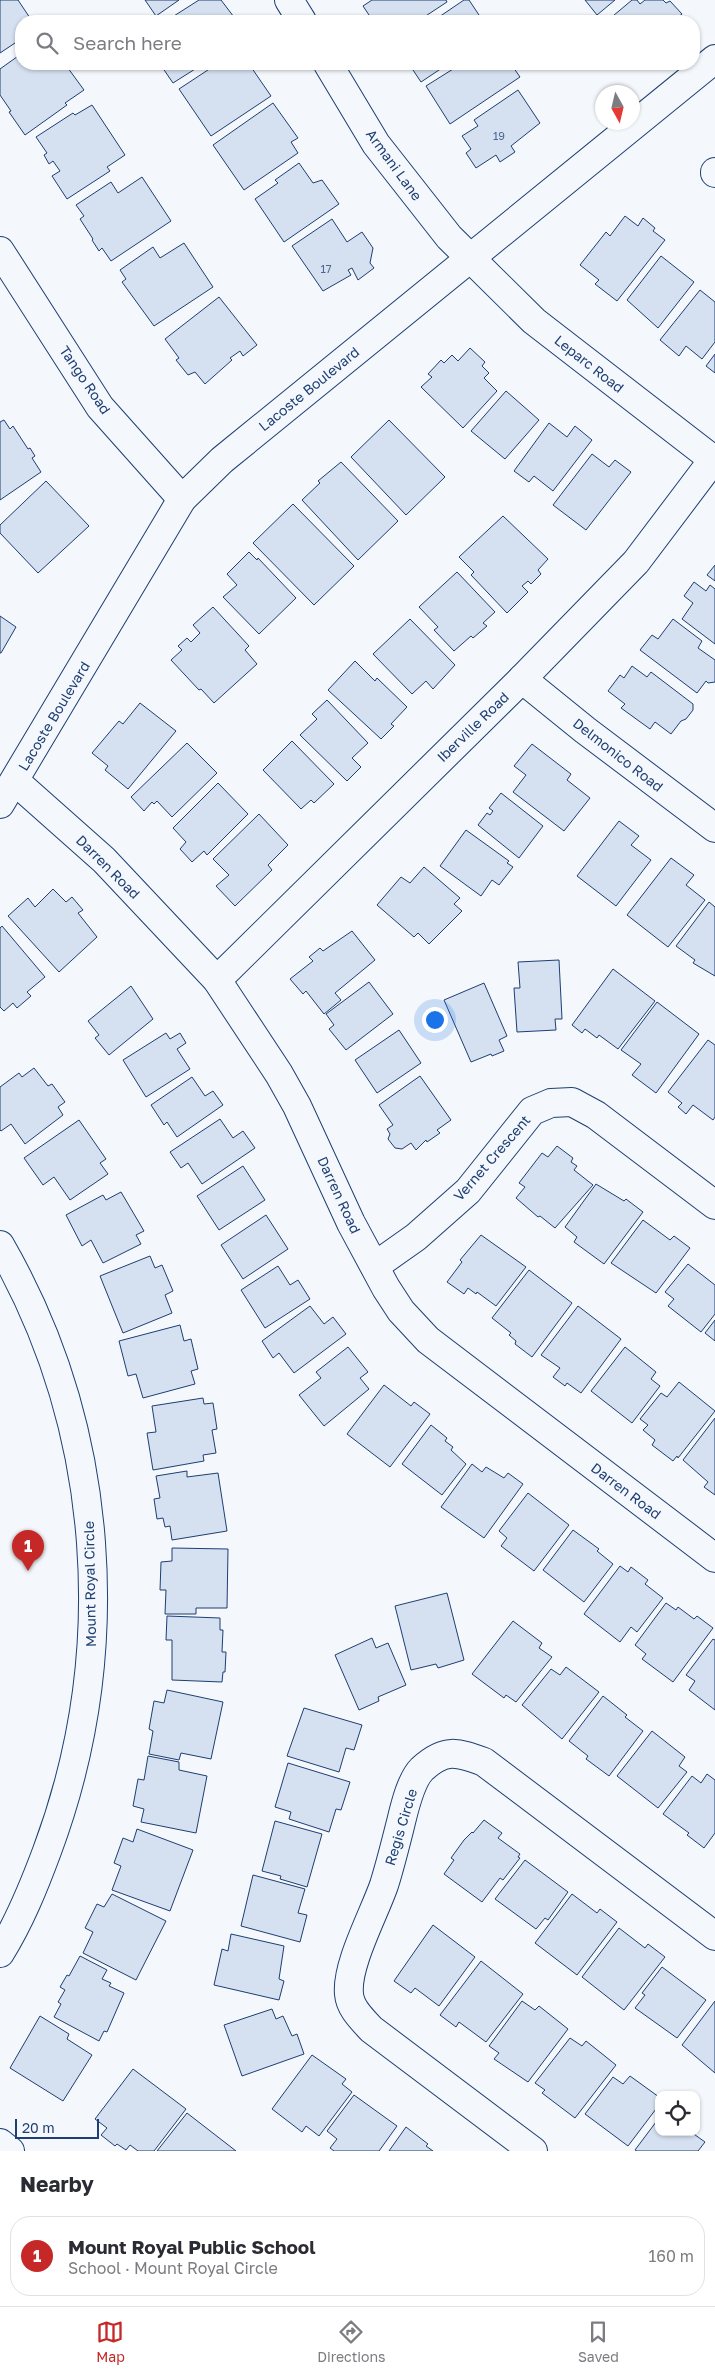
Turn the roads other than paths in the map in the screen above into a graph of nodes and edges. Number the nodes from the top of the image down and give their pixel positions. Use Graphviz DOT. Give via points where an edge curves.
graph roads {
  1 [pos="290,0"];
  2 [pos="299,15"];
  3 [pos="715,59"];
  4 [pos="332,70"];
  5 [pos="2,257"];
  6 [pos="470,258"];
  7 [pos="714,460"];
  8 [pos="182,499"];
  9 [pos="522,679"];
  10 [pos="15,781"];
  11 [pos="0,804"];
  12 [pos="715,828"];
  13 [pos="216,980"];
  14 [pos="715,1205"];
  15 [pos="0,1245"];
  16 [pos="375,1266"];
  17 [pos="715,1558"];
  18 [pos="715,1936"];
  19 [pos="0,1953"];
  20 [pos="0,2143"];
  21 [pos="10,2151"];
  22 [pos="533,2151"];
  1 -- 2 [label="street"];
  3 -- 6 [label="street, Lacoste Boulevard"];
  4 -- 6 [label="street, Armani Lane" via="376,144 441,229"];
  5 -- 8 [label="street, Tango Road" via="100,407"];
  6 -- 7 [label="street, Leparc Road" via="534,321"];
  6 -- 8 [label="street, Lacoste Boulevard" via="222,460"];
  7 -- 9 [label="street, Iberville Road" via="636,562"];
  8 -- 10 [label="street, Lacoste Boulevard"];
  9 -- 12 [label="street, Delmonico Road"];
  9 -- 13 [label="street, Iberville Road"];
  10 -- 11 [label="street, Lacoste Boulevard"];
  10 -- 13 [label="street, Darren Road" via="104,860"];
  13 -- 16 [label="street, Darren Road" via="297,1106 351,1223"];
  14 -- 16 [label="street, Vernet Crescent" via="596,1114 572,1102 551,1103 532,1111 468,1191 416,1237"];
  15 -- 19 [label="street, Mount Royal Circle" via="43,1330 74,1432 89,1513 94,1621 90,1685 60,1815 27,1902"];
  16 -- 17 [label="street, Darren Road" via="402,1311 428,1340"];
  18 -- 22 [label="street, Regis Circle" via="484,1762 458,1753 436,1758 420,1771 408,1796 384,1884 350,1977 349,1994 355,2011 371,2029"];
  20 -- 21 [label="street"];
}
